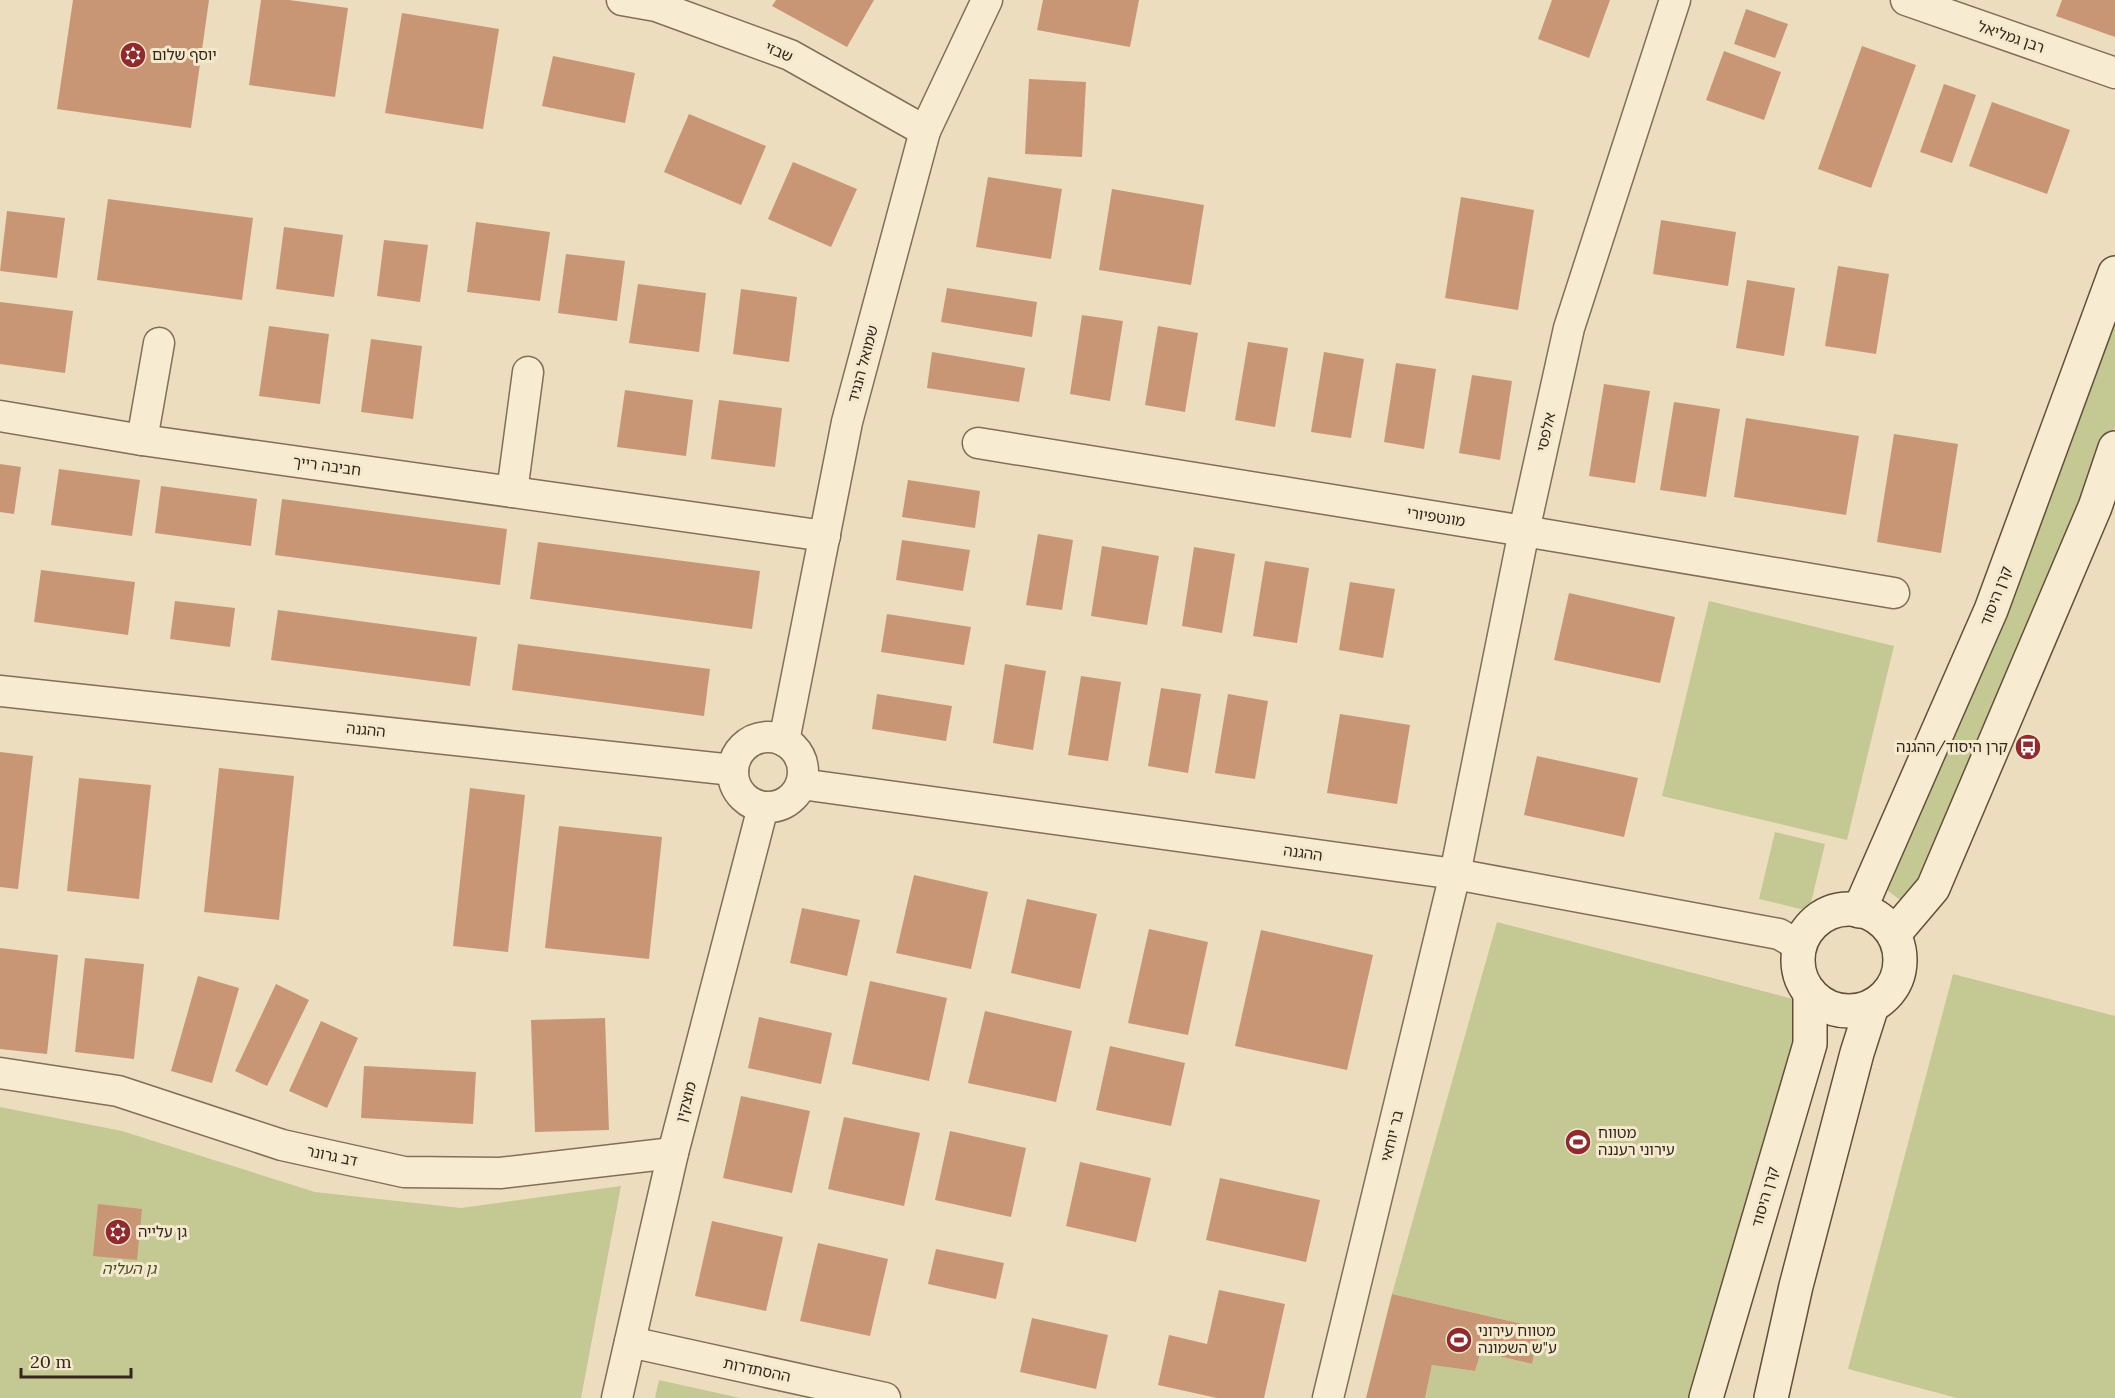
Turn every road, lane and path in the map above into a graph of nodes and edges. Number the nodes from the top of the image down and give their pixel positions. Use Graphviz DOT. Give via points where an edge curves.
graph roads {
  1 [pos="622,0"];
  2 [pos="987,0"];
  3 [pos="1675,0"];
  4 [pos="1906,0"];
  5 [pos="2115,73"];
  6 [pos="925,131"];
  7 [pos="2115,273"];
  8 [pos="159,343"];
  9 [pos="528,372"];
  10 [pos="0,417"];
  11 [pos="142,440"];
  12 [pos="978,443"];
  13 [pos="2115,448"];
  14 [pos="512,492"];
  15 [pos="2105,508"];
  16 [pos="1524,531"];
  17 [pos="825,536"];
  18 [pos="1894,593"];
  19 [pos="0,691"];
  20 [pos="784,741"];
  21 [pos="733,770"];
  22 [pos="801,784"];
  23 [pos="763,807"];
  24 [pos="1455,874"];
  25 [pos="1859,911"];
  26 [pos="1894,934"];
  27 [pos="1800,946"];
  28 [pos="1810,993"];
  29 [pos="1872,1006"];
  30 [pos="0,1073"];
  31 [pos="673,1153"];
  32 [pos="630,1342"];
  33 [pos="617,1398"];
  34 [pos="885,1398"];
  35 [pos="1328,1398"];
  36 [pos="1706,1398"];
  37 [pos="1772,1398"];
  1 -- 6 [label="street, שבזי" via="656,6 790,55"];
  2 -- 6 [label="street, שמואל הנגיד"];
  3 -- 16 [label="street, אלפסי" via="1569,327"];
  4 -- 5 [label="street, רבן גמליאל"];
  6 -- 17 [label="street, שמואל הנגיד" via="847,422"];
  7 -- 25 [label="street, קרן היסוד" via="1991,610"];
  8 -- 11 [label="street"];
  9 -- 14 [label="street"];
  10 -- 11 [label="street, חביבה רייך"];
  11 -- 14 [label="street, חביבה רייך"];
  12 -- 16 [label="street, מונטפיורי"];
  13 -- 15 [label="street"];
  14 -- 17 [label="street, חביבה רייך"];
  15 -- 26 [label="street" via="1934,888"];
  16 -- 18 [label="street, מונטפיורי"];
  16 -- 24 [label="street, אלפסי"];
  17 -- 20 [label="street, שמואל הנגיד"];
  19 -- 21 [label="street, ההגנה"];
  20 -- 21 [label="street" via="773,737 751,742 735,758"];
  20 -- 22 [label="street" via="798,755 803,774"];
  21 -- 23 [label="street" via="737,790"];
  22 -- 23 [label="street" via="786,802"];
  22 -- 24 [label="street, ההגנה"];
  23 -- 31 [label="street, מוצקין"];
  24 -- 27 [label="street, ההגנה" via="1779,934"];
  24 -- 35 [label="street, בר יוחאי"];
  25 -- 26 [label="street" via="1883,921"];
  25 -- 27 [label="street" via="1835,911 1819,919"];
  26 -- 29 [label="street" via="1900,950 1896,982"];
  27 -- 28 [label="street" via="1798,963"];
  28 -- 29 [label="street" via="1839,1010 1856,1011"];
  28 -- 36 [label="street, קרן היסוד" via="1810,1044"];
  29 -- 37 [label="street" via="1802,1264"];
  30 -- 31 [label="street, דב גרונר" via="118,1091 282,1145 404,1172 500,1173"];
  31 -- 32 [label="street, מוצקין"];
  32 -- 33 [label="street, מוצקין"];
  32 -- 34 [label="street, ההסתדרות"];
}
